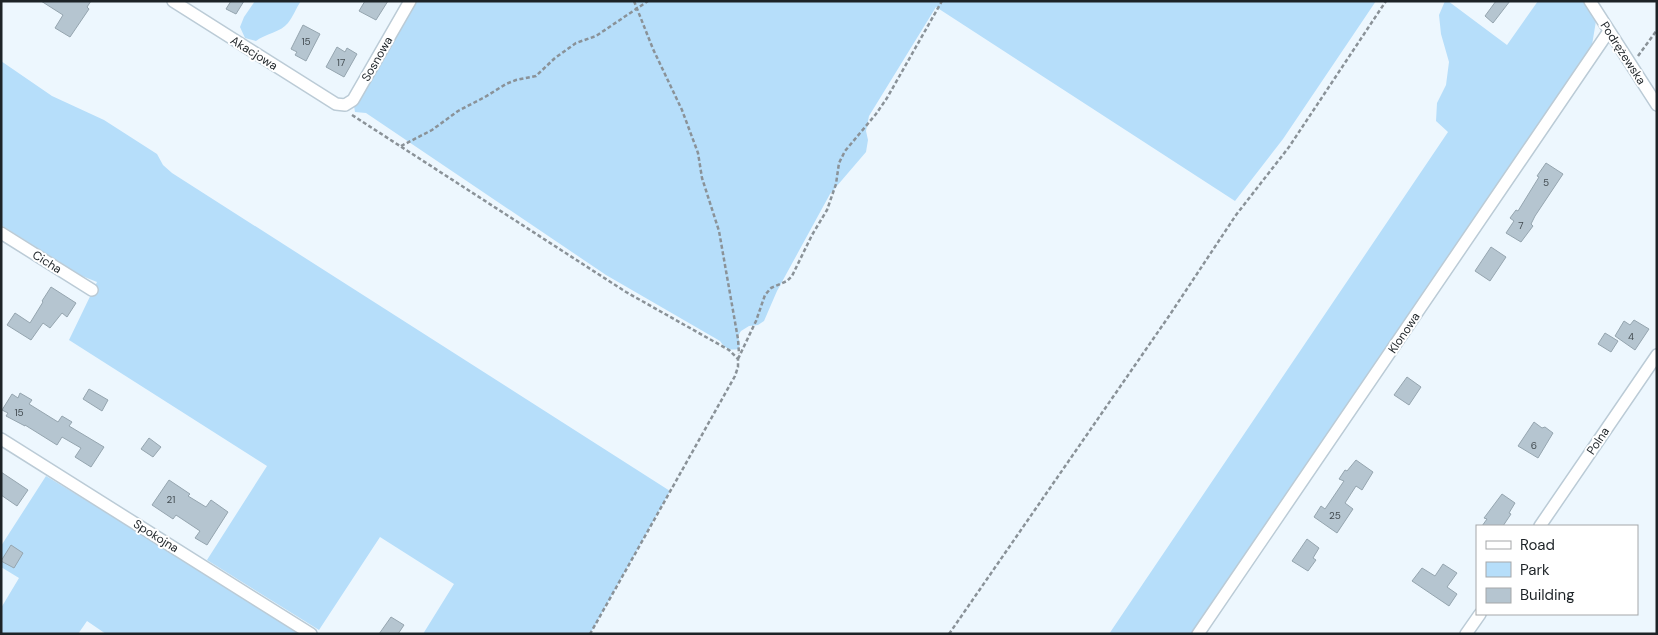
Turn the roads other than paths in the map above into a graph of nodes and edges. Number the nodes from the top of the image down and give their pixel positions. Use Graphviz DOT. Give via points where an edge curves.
graph roads {
  1 [pos="173,1"];
  2 [pos="410,1"];
  3 [pos="1590,1"];
  4 [pos="1609,31"];
  5 [pos="336,104"];
  6 [pos="1657,105"];
  7 [pos="1,233"];
  8 [pos="92,290"];
  9 [pos="1657,355"];
  10 [pos="1,439"];
  11 [pos="1541,525"];
  12 [pos="1479,615"];
  13 [pos="311,634"];
  14 [pos="1198,634"];
  15 [pos="1466,634"];
  1 -- 5 [label="street, Akacjowa"];
  2 -- 5 [label="street, Sosnowa" via="353,100 345,106"];
  3 -- 4 [label="street, Podrężewska"];
  4 -- 6 [label="street, Podrężewska"];
  4 -- 14 [label="street, Klonowa"];
  7 -- 8 [label="street, Cicha"];
  9 -- 11 [label="street, Polna"];
  10 -- 13 [label="street, Spokojna"];
  12 -- 15 [label="street"];
}
